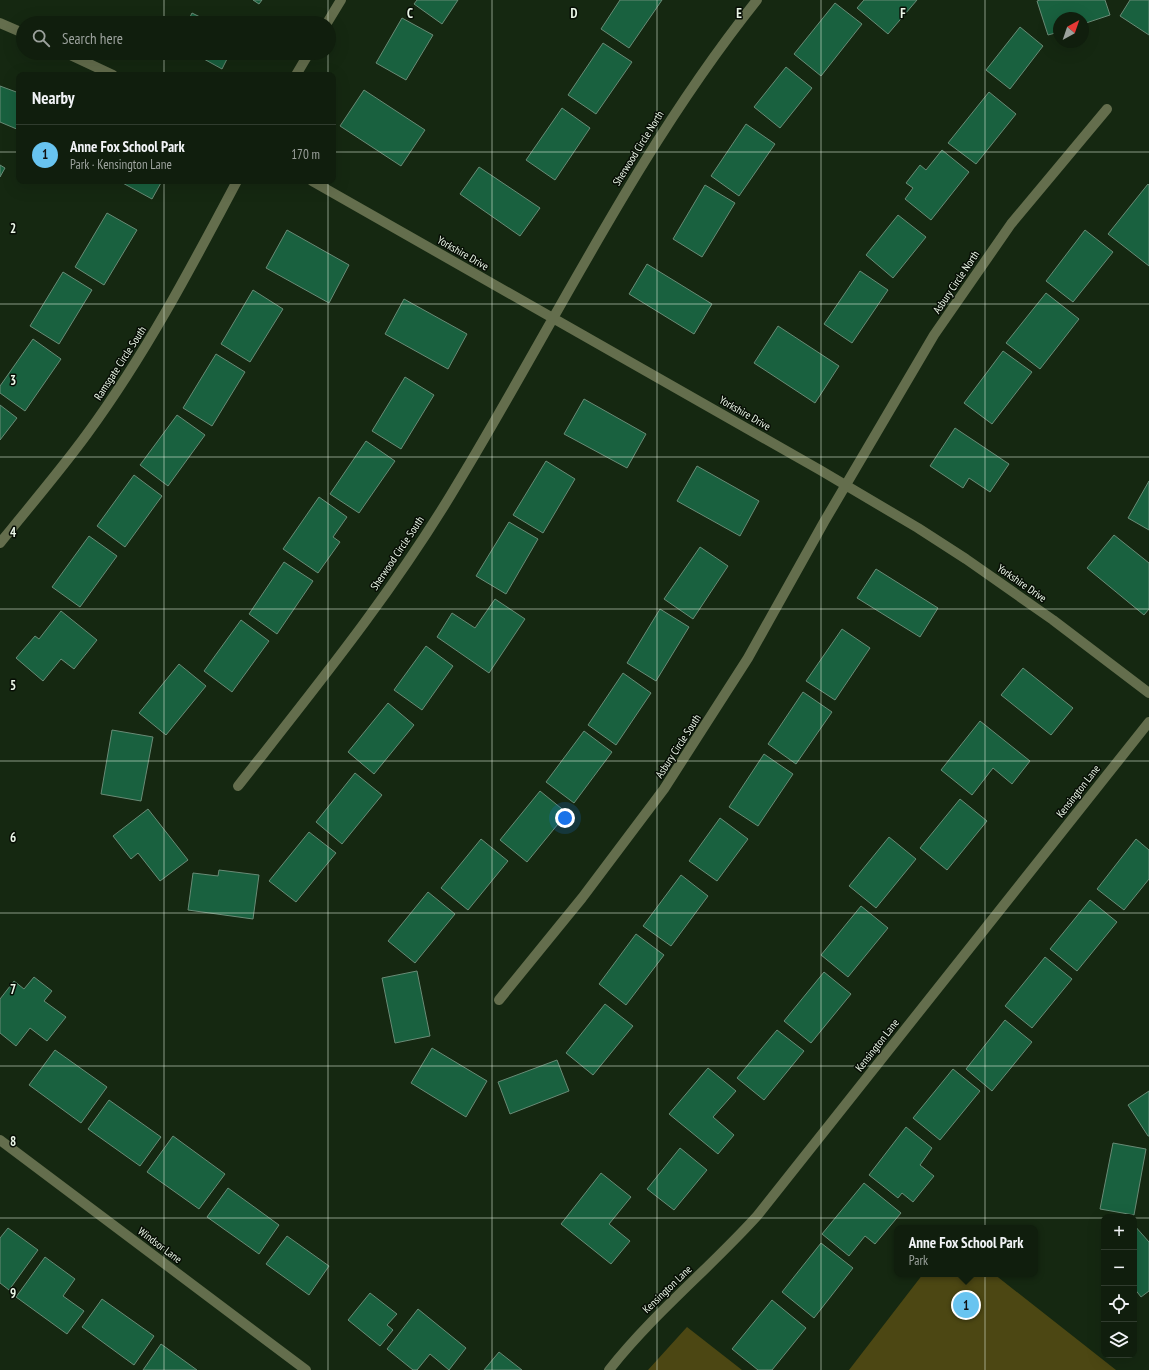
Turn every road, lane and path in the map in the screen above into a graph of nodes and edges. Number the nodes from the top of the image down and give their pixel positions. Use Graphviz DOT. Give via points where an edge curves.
graph roads {
  1 [pos="341,0"];
  2 [pos="757,0"];
  3 [pos="331,16"];
  4 [pos="0,23"];
  5 [pos="16,30"];
  6 [pos="81,60"];
  7 [pos="305,60"];
  8 [pos="107,72"];
  9 [pos="298,72"];
  10 [pos="1107,109"];
  11 [pos="235,184"];
  12 [pos="317,184"];
  13 [pos="552,318"];
  14 [pos="846,485"];
  15 [pos="0,543"];
  16 [pos="1149,693"];
  17 [pos="1149,722"];
  18 [pos="238,786"];
  19 [pos="499,1000"];
  20 [pos="0,1140"];
  21 [pos="306,1370"];
  22 [pos="609,1370"];
  1 -- 3 [label="street"];
  2 -- 13 [label="street, Sherwood Circle North" via="710,60 666,124"];
  4 -- 5 [label="street"];
  6 -- 8 [label="street"];
  7 -- 9 [label="street"];
  10 -- 14 [label="street, Asbury Circle North" via="1015,218 973,277 934,335"];
  11 -- 15 [label="street, Ramsgate Circle South" via="177,293 135,363 87,434"];
  12 -- 13 [label="street, Yorkshire Drive"];
  13 -- 14 [label="street, Yorkshire Drive"];
  13 -- 18 [label="street, Sherwood Circle South" via="458,484 416,549 332,666"];
  14 -- 16 [label="street, Yorkshire Drive" via="972,563 1054,620"];
  14 -- 19 [label="street, Asbury Circle South" via="748,658 664,789 582,898"];
  17 -- 22 [label="street, Kensington Lane" via="757,1216 641,1332"];
  20 -- 21 [label="street, Windsor Lane"];
}
